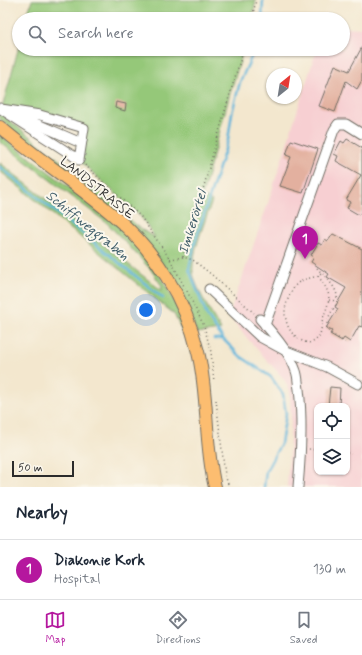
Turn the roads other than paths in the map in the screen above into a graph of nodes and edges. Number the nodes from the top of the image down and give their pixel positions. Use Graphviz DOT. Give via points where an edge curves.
graph roads {
  1 [pos="1,109"];
  2 [pos="0,127"];
  3 [pos="362,134"];
  4 [pos="81,143"];
  5 [pos="209,289"];
  6 [pos="284,350"];
  7 [pos="358,384"];
  8 [pos="215,487"];
  9 [pos="298,487"];
  1 -- 4 [label="lane"];
  1 -- 4 [label="lane" via="40,115 84,128"];
  1 -- 4 [label="lane" via="79,160"];
  2 -- 8 [label="main road, LANDSTRASSE" via="113,214 145,247 171,283 193,332 202,370"];
  3 -- 6 [label="lane" via="346,124 338,124 334,130 262,322"];
  5 -- 6 [label="lane" via="260,337"];
  6 -- 7 [label="lane" via="313,360"];
  6 -- 9 [label="lane" via="296,372 302,412"];
}
